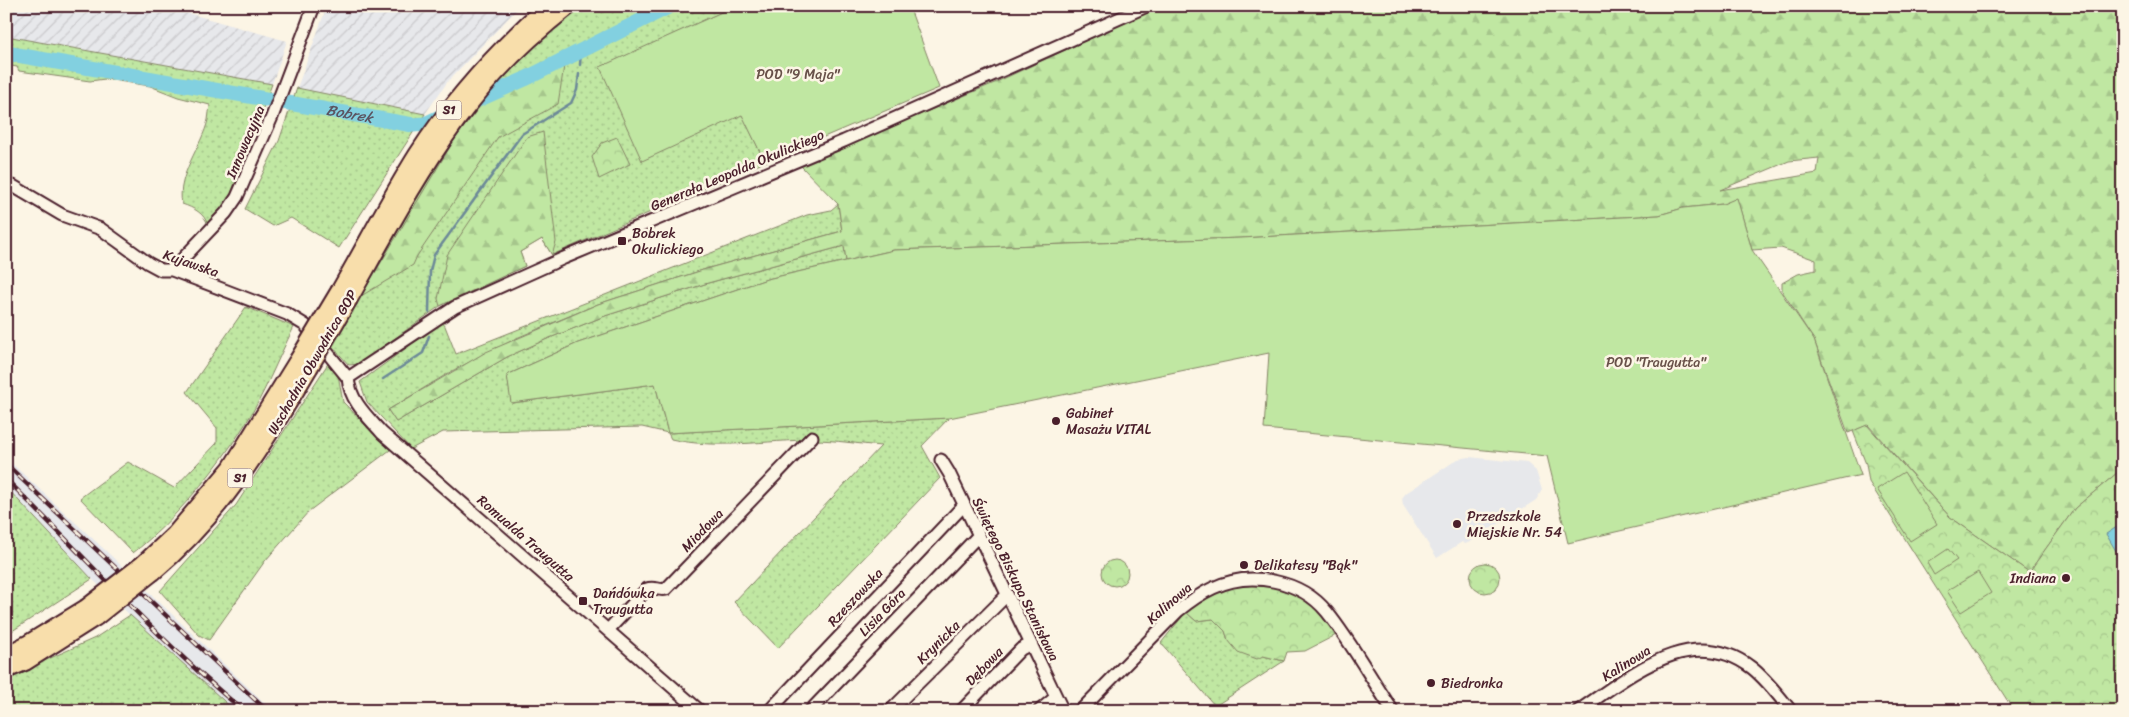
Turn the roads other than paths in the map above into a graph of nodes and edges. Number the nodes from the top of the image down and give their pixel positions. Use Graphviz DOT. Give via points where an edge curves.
graph roads {
  1 [pos="314,6"];
  2 [pos="547,6"];
  3 [pos="568,6"];
  4 [pos="1147,6"];
  5 [pos="13,186"];
  6 [pos="172,270"];
  7 [pos="344,294"];
  8 [pos="348,378"];
  9 [pos="812,436"];
  10 [pos="940,460"];
  11 [pos="964,505"];
  12 [pos="978,536"];
  13 [pos="1007,595"];
  14 [pos="91,612"];
  15 [pos="608,630"];
  16 [pos="1031,644"];
  17 [pos="6,655"];
  18 [pos="6,670"];
  19 [pos="1056,697"];
  20 [pos="700,711"];
  21 [pos="769,711"];
  22 [pos="810,711"];
  23 [pos="890,711"];
  24 [pos="961,711"];
  25 [pos="1039,711"];
  26 [pos="1063,711"];
  27 [pos="1080,711"];
  28 [pos="1393,711"];
  29 [pos="1578,711"];
  30 [pos="1791,711"];
  1 -- 6 [label="street, Innowacyjna" via="272,117 237,197"];
  2 -- 7 [label="highway, Wschodnia Obwodnica GOP / S1" via="483,68 418,154"];
  3 -- 7 [label="highway, Wschodnia Obwodnica GOP / S1" via="502,66 442,142"];
  4 -- 8 [label="street, Generała Leopolda Okulickiego" via="844,142 564,258 455,307"];
  5 -- 6 [label="street, Kujawska" via="62,215 101,229 161,270"];
  6 -- 8 [label="street, Kujawska" via="305,324"];
  7 -- 14 [label="highway, Wschodnia Obwodnica GOP / S1, bridge" via="304,364 231,468 148,568"];
  8 -- 15 [label="street, Romualda Traugutta" via="358,406 382,433"];
  9 -- 15 [label="street, Miodowa" via="666,588 646,589"];
  10 -- 11 [label="street, Świętego Biskupa Stanisława"];
  11 -- 12 [label="street, Świętego Biskupa Stanisława"];
  11 -- 21 [label="street, Rzeszowska"];
  12 -- 13 [label="street, Świętego Biskupa Stanisława"];
  12 -- 22 [label="street, Lisia Góra"];
  13 -- 16 [label="street, Świętego Biskupa Stanisława"];
  13 -- 23 [label="street, Krynicka"];
  14 -- 17 [label="highway, Wschodnia Obwodnica GOP / S1"];
  14 -- 18 [label="highway, Wschodnia Obwodnica GOP / S1" via="25,662"];
  15 -- 20 [label="street, Romualda Traugutta"];
  16 -- 19 [label="street, Świętego Biskupa Stanisława"];
  16 -- 24 [label="street, Dębowa" via="1021,649"];
  19 -- 25 [label="street"];
  19 -- 26 [label="street, Świętego Biskupa Stanisława"];
  27 -- 28 [label="street, Kalinowa" via="1196,597 1214,587 1252,579 1293,586 1327,611"];
  29 -- 30 [label="street, Kalinowa" via="1651,662 1682,651 1702,650 1720,653 1750,667"];
}
